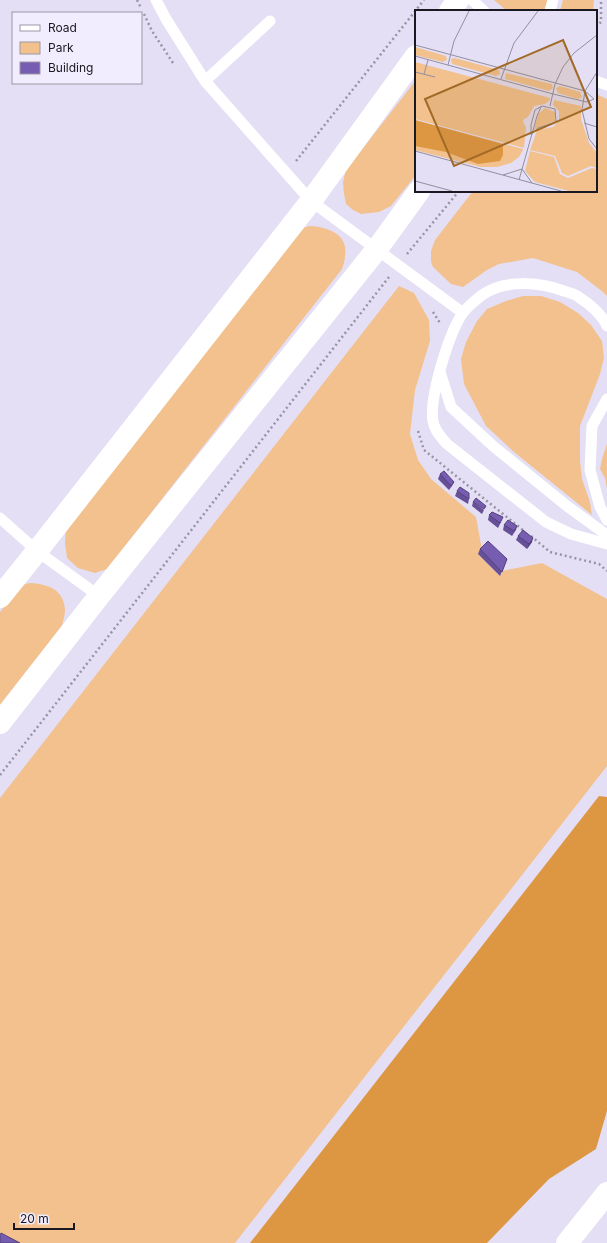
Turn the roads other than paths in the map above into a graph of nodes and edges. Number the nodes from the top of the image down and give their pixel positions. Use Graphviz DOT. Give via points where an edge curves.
graph roads {
  1 [pos="156,0"];
  2 [pos="458,0"];
  3 [pos="472,0"];
  4 [pos="553,0"];
  5 [pos="451,10"];
  6 [pos="483,10"];
  7 [pos="550,10"];
  8 [pos="270,21"];
  9 [pos="415,57"];
  10 [pos="205,80"];
  11 [pos="597,81"];
  12 [pos="607,85"];
  13 [pos="418,192"];
  14 [pos="311,201"];
  15 [pos="376,249"];
  16 [pos="463,313"];
  17 [pos="607,326"];
  18 [pos="439,371"];
  19 [pos="607,399"];
  20 [pos="0,518"];
  21 [pos="607,520"];
  22 [pos="607,535"];
  23 [pos="607,544"];
  24 [pos="37,551"];
  25 [pos="99,596"];
  26 [pos="0,597"];
  27 [pos="0,723"];
  28 [pos="607,1193"];
  29 [pos="567,1243"];
  1 -- 10 [label="lane"];
  2 -- 5 [label="main road"];
  3 -- 6 [label="lane"];
  4 -- 7 [label="lane"];
  8 -- 10 [label="lane"];
  9 -- 14 [label="main road"];
  10 -- 14 [label="lane"];
  11 -- 12 [label="lane"];
  13 -- 15 [label="main road"];
  14 -- 15 [label="lane"];
  14 -- 24 [label="main road"];
  15 -- 16 [label="lane"];
  15 -- 25 [label="main road"];
  16 -- 17 [label="lane" via="483,295 504,285 523,283 552,287 580,297 604,318"];
  16 -- 18 [label="lane"];
  18 -- 22 [label="lane" via="451,407 493,446"];
  18 -- 23 [label="lane" via="433,422 447,444 546,522 571,534"];
  19 -- 21 [label="lane" via="592,426 590,470 600,507"];
  20 -- 24 [label="lane"];
  24 -- 25 [label="lane"];
  24 -- 26 [label="main road"];
  25 -- 27 [label="main road"];
  28 -- 29 [label="main road"];
}
